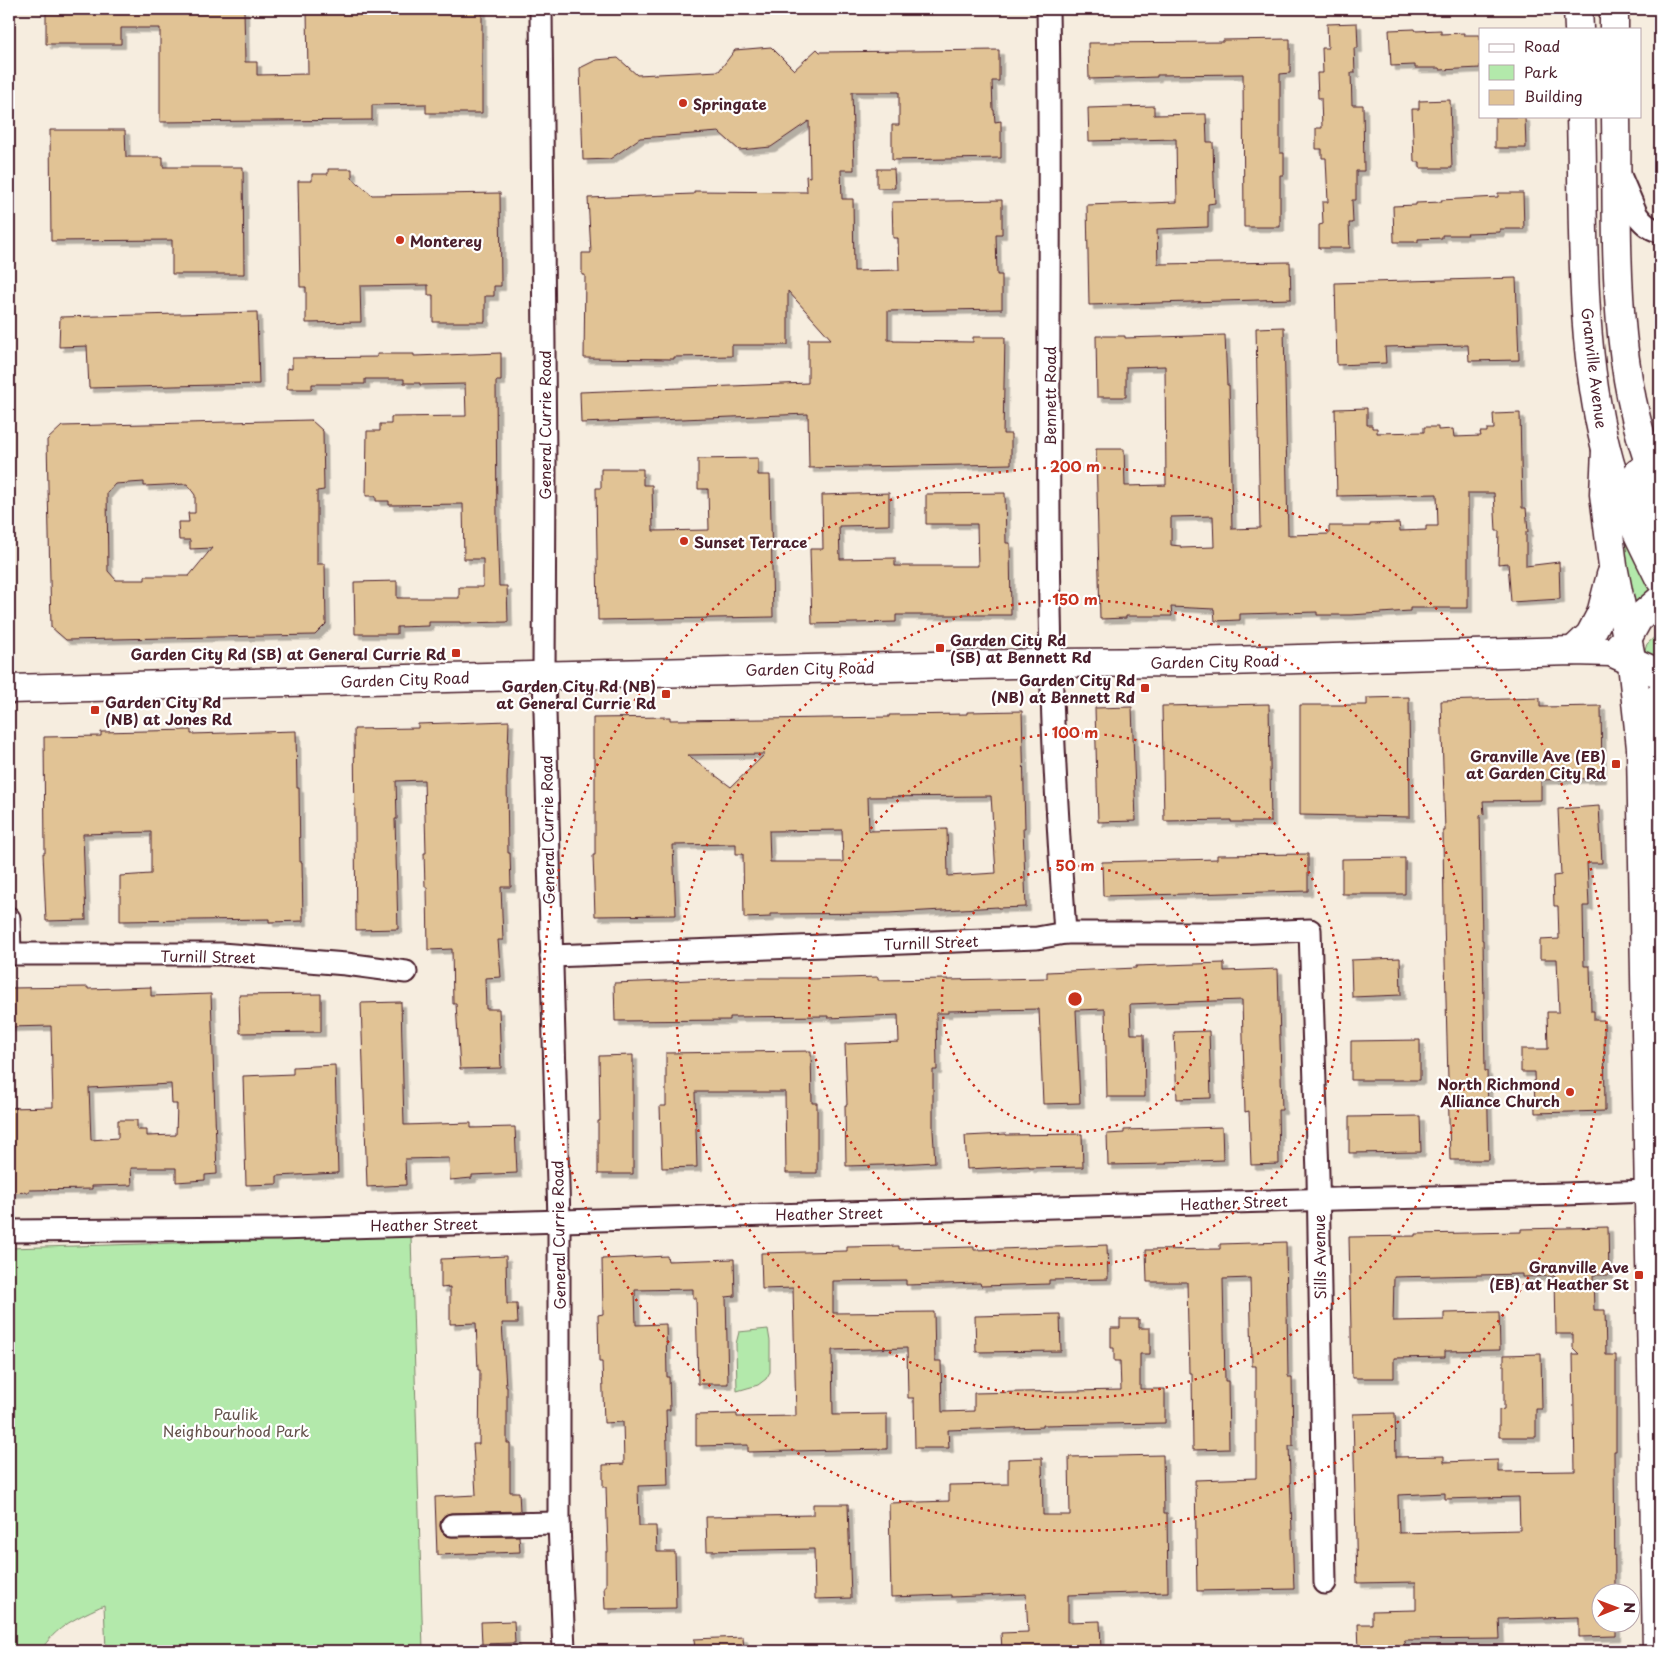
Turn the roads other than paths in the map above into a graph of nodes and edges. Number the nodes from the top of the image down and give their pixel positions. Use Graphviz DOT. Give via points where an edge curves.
graph roads {
  1 [pos="541,9"];
  2 [pos="1048,9"];
  3 [pos="1578,9"];
  4 [pos="1614,9"];
  5 [pos="1579,28"];
  6 [pos="1614,28"];
  7 [pos="1581,118"];
  8 [pos="1616,118"];
  9 [pos="1617,166"];
  10 [pos="1660,231"];
  11 [pos="1638,427"];
  12 [pos="1606,450"];
  13 [pos="1660,490"];
  14 [pos="1660,522"];
  15 [pos="1613,566"];
  16 [pos="1660,579"];
  17 [pos="1660,600"];
  18 [pos="1660,622"];
  19 [pos="1573,651"];
  20 [pos="1623,651"];
  21 [pos="1051,663"];
  22 [pos="1660,674"];
  23 [pos="544,675"];
  24 [pos="9,689"];
  25 [pos="1660,695"];
  26 [pos="1640,748"];
  27 [pos="1651,808"];
  28 [pos="9,918"];
  29 [pos="1310,930"];
  30 [pos="1065,933"];
  31 [pos="9,954"];
  32 [pos="550,956"];
  33 [pos="406,972"];
  34 [pos="1649,1191"];
  35 [pos="1318,1200"];
  36 [pos="559,1221"];
  37 [pos="9,1231"];
  38 [pos="559,1523"];
  39 [pos="452,1525"];
  40 [pos="1325,1583"];
  41 [pos="564,1651"];
  42 [pos="1658,1651"];
  1 -- 23 [label="street, General Currie Road"];
  2 -- 21 [label="street, Bennett Road"];
  3 -- 5 [label="street"];
  4 -- 6 [label="street"];
  7 -- 12 [label="street, Granville Avenue" via="1588,343"];
  8 -- 9 [label="street"];
  9 -- 10 [label="street" via="1637,215 1654,230"];
  9 -- 11 [label="street" via="1620,309"];
  11 -- 13 [label="street"];
  11 -- 14 [label="street" via="1633,457"];
  12 -- 15 [label="street" via="1604,494"];
  12 -- 16 [label="street, Granville Avenue" via="1626,506"];
  15 -- 19 [label="street" via="1601,614 1590,635"];
  15 -- 20 [label="street"];
  17 -- 20 [label="street" via="1638,619"];
  18 -- 20 [label="street"];
  19 -- 20 [label="street, Garden City Road"];
  19 -- 21 [label="street, Garden City Road" via="1212,662"];
  20 -- 22 [label="street"];
  20 -- 26 [label="street"];
  21 -- 23 [label="street, Garden City Road"];
  21 -- 30 [label="street, Bennett Road"];
  23 -- 24 [label="street, Garden City Road"];
  23 -- 32 [label="street, General Currie Road"];
  25 -- 26 [label="street" via="1654,703"];
  26 -- 27 [label="street"];
  27 -- 34 [label="street"];
  28 -- 31 [label="street"];
  29 -- 30 [label="street, Turnill Street"];
  29 -- 35 [label="street, Sills Avenue"];
  30 -- 32 [label="street, Turnill Street" via="1037,938"];
  31 -- 33 [label="street, Turnill Street" via="221,954"];
  32 -- 36 [label="street, General Currie Road"];
  34 -- 35 [label="street, Heather Street"];
  34 -- 42 [label="street"];
  35 -- 36 [label="street, Heather Street"];
  35 -- 40 [label="street, Sills Avenue"];
  36 -- 37 [label="street, Heather Street" via="277,1229"];
  36 -- 38 [label="street, General Currie Road"];
  38 -- 39 [label="street"];
  38 -- 41 [label="street, General Currie Road"];
}
